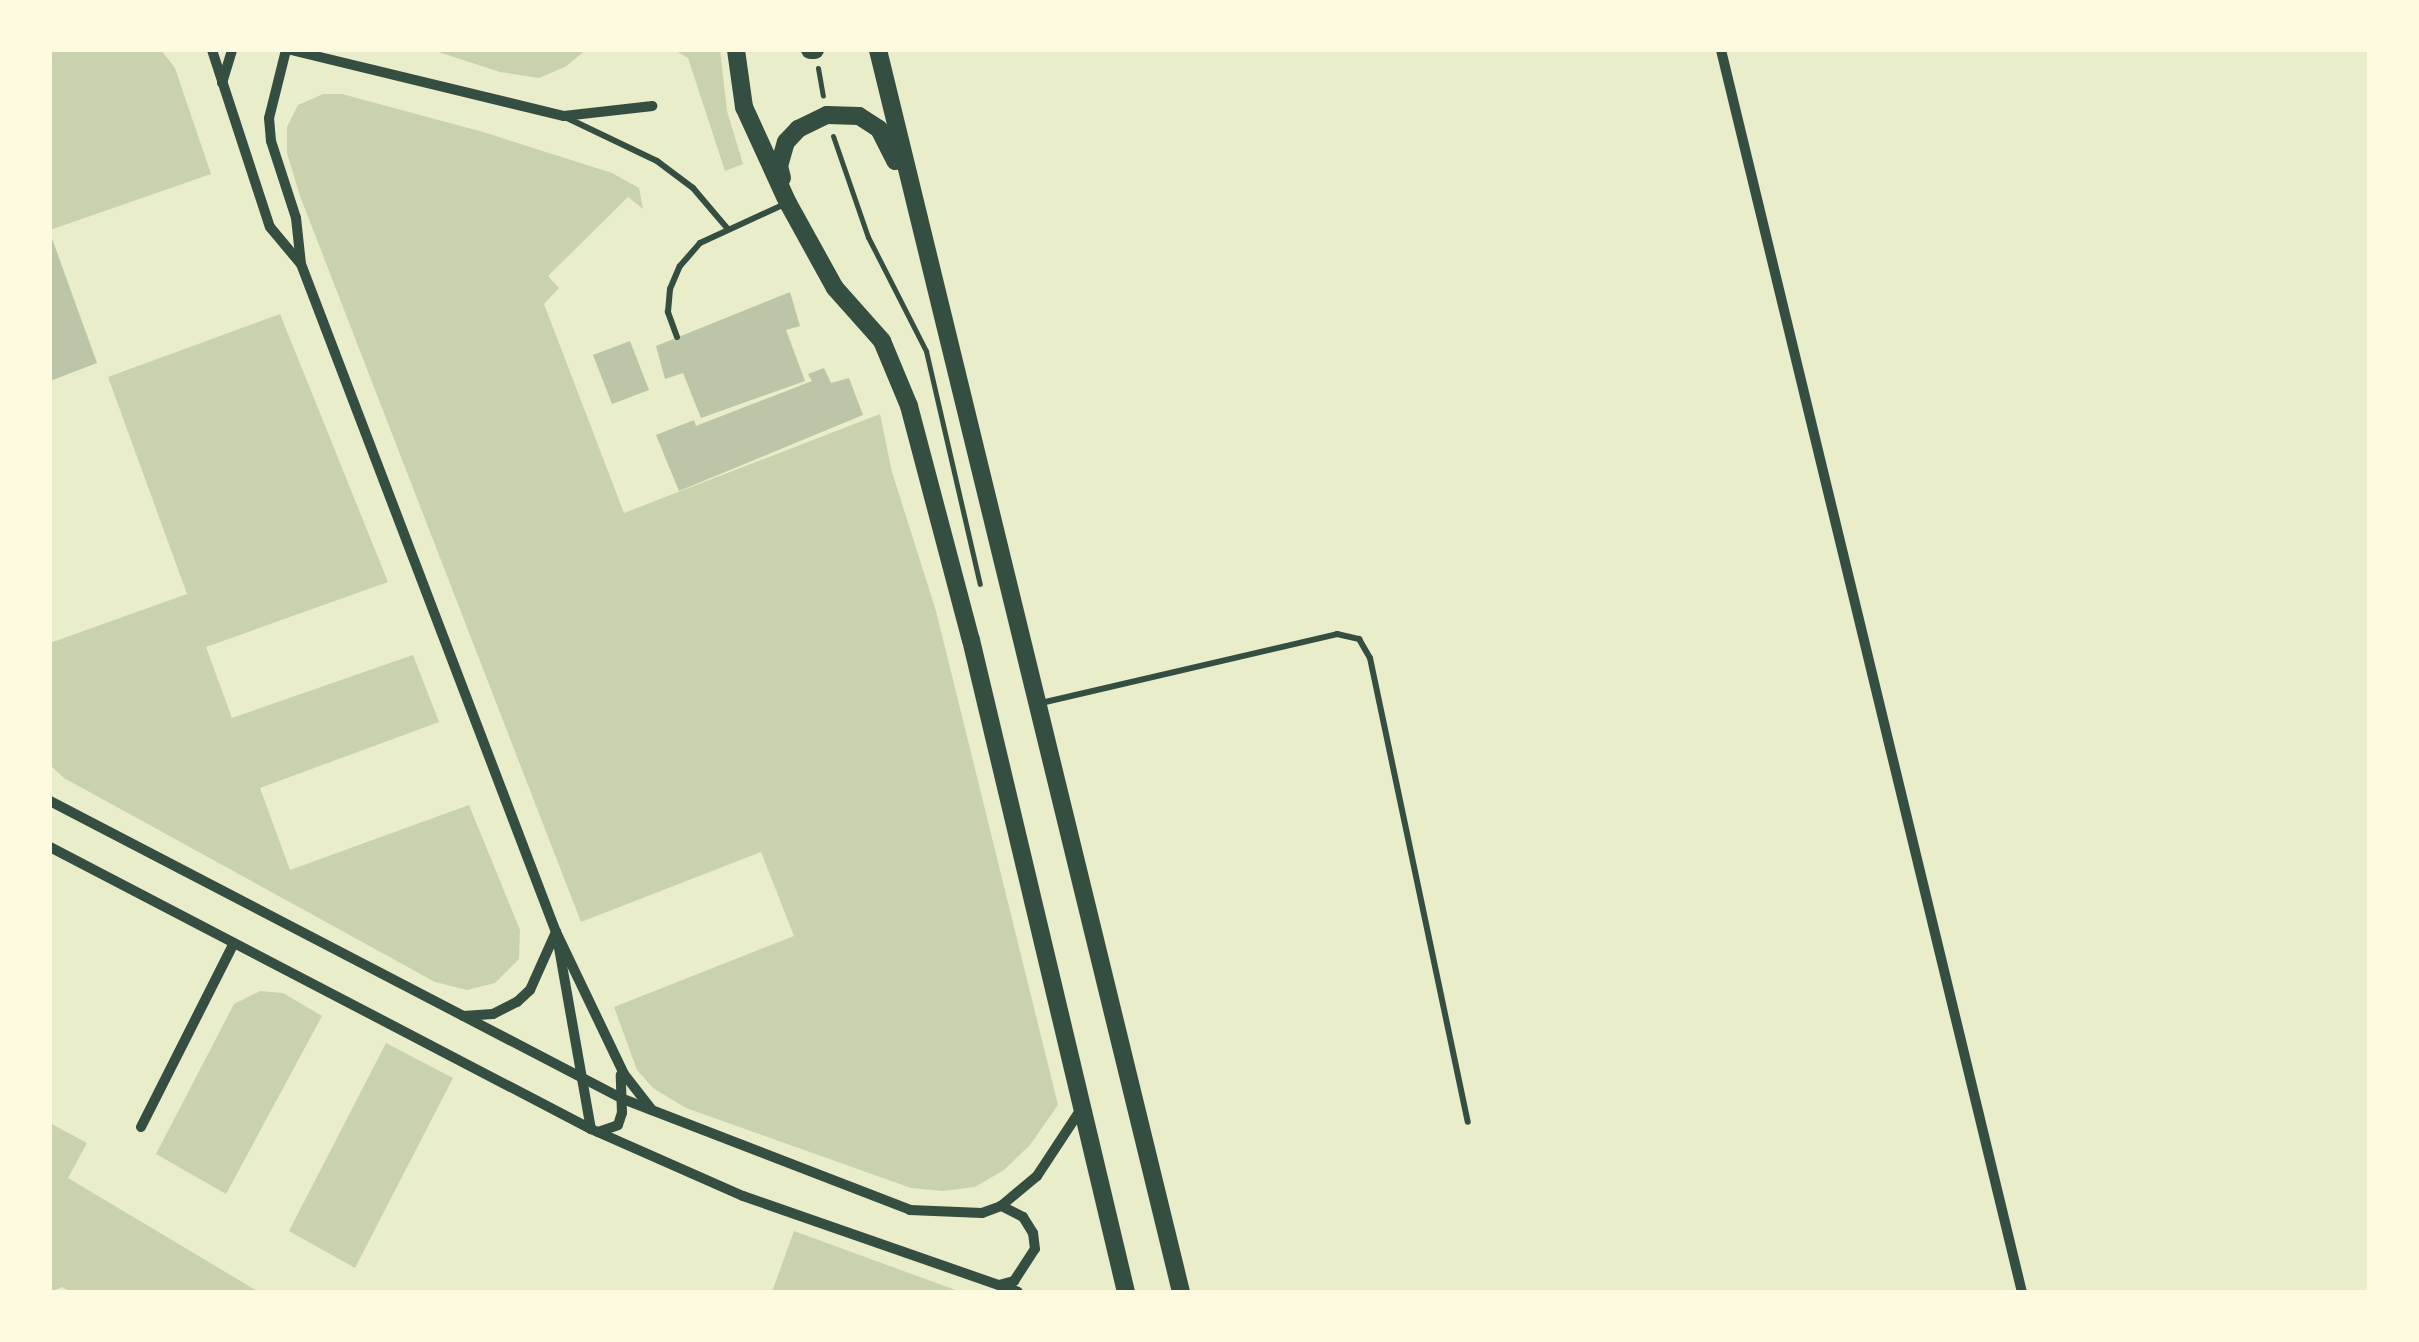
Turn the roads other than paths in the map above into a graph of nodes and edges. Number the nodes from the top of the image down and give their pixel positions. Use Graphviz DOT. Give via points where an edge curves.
graph roads {
  1 [pos="212,50"];
  2 [pos="232,50"];
  3 [pos="289,50"];
  4 [pos="736,50"];
  5 [pos="878,50"];
  6 [pos="1721,50"];
  7 [pos="222,89"];
  8 [pos="652,106"];
  9 [pos="564,116"];
  10 [pos="909,188"];
  11 [pos="788,203"];
  12 [pos="727,228"];
  13 [pos="300,264"];
  14 [pos="677,337"];
  15 [pos="1040,704"];
  16 [pos="50,801"];
  17 [pos="50,847"];
  18 [pos="556,932"];
  19 [pos="234,943"];
  20 [pos="458,1016"];
  21 [pos="617,1060"];
  22 [pos="582,1079"];
  23 [pos="622,1099"];
  24 [pos="1082,1108"];
  25 [pos="656,1115"];
  26 [pos="1468,1122"];
  27 [pos="141,1127"];
  28 [pos="594,1130"];
  29 [pos="1001,1206"];
  30 [pos="998,1286"];
  31 [pos="1018,1292"];
  32 [pos="1126,1292"];
  33 [pos="1181,1292"];
  34 [pos="2022,1292"];
  1 -- 7 [label="street"];
  2 -- 7 [label="street"];
  3 -- 9 [label="street"];
  3 -- 13 [label="street" via="269,118 296,218"];
  4 -- 11 [label="main road" via="744,107"];
  5 -- 10 [label="main road"];
  6 -- 34 [label="street"];
  7 -- 13 [label="street" via="270,227"];
  8 -- 9 [label="street"];
  9 -- 12 [label="lane" via="656,161 694,188"];
  10 -- 11 [label="main road" via="879,129 859,116 827,115 786,142 779,166"];
  10 -- 15 [label="main road"];
  11 -- 12 [label="lane"];
  11 -- 24 [label="main road" via="835,288 882,341 909,406"];
  12 -- 14 [label="lane" via="680,266 668,312"];
  13 -- 18 [label="street"];
  15 -- 26 [label="lane" via="1337,634 1358,638 1370,658"];
  15 -- 33 [label="main road"];
  16 -- 20 [label="street"];
  17 -- 19 [label="street"];
  18 -- 20 [label="street" via="530,990 517,1002 493,1014"];
  18 -- 21 [label="street"];
  18 -- 22 [label="street"];
  19 -- 27 [label="street"];
  19 -- 28 [label="street"];
  20 -- 22 [label="street"];
  21 -- 23 [label="street"];
  21 -- 25 [label="street"];
  22 -- 23 [label="street"];
  22 -- 28 [label="street"];
  23 -- 25 [label="street"];
  23 -- 28 [label="street" via="618,1125"];
  24 -- 29 [label="street" via="1044,1167"];
  24 -- 32 [label="main road"];
  25 -- 29 [label="street" via="910,1210 982,1213"];
  28 -- 30 [label="street" via="742,1196"];
  29 -- 30 [label="street" via="1023,1217 1035,1249 1014,1282"];
  30 -- 31 [label="street"];
}
